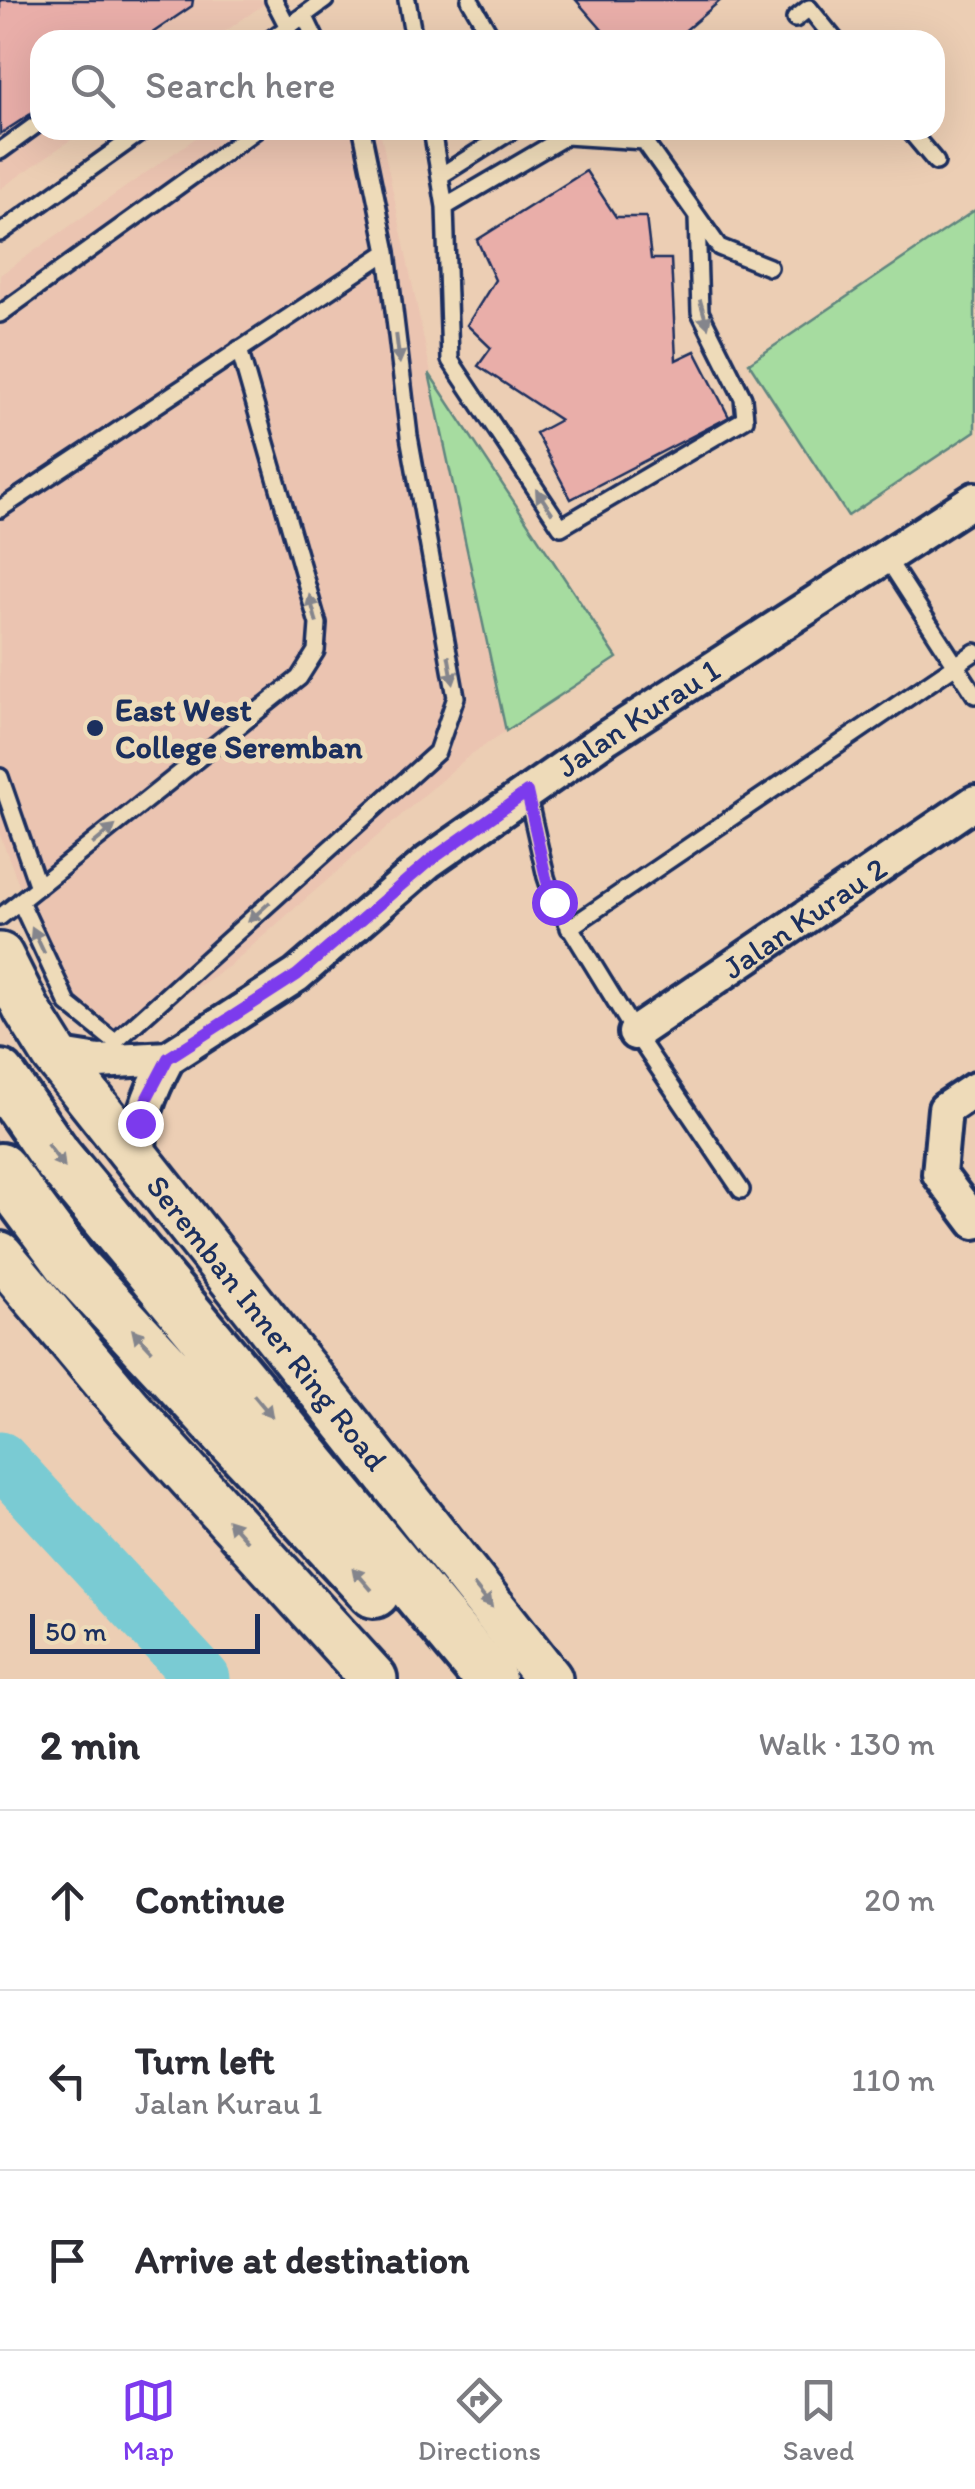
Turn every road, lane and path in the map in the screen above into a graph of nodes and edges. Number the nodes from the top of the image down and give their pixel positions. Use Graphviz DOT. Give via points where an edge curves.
graph roads {
  1 [pos="274,0"];
  2 [pos="325,0"];
  3 [pos="406,0"];
  4 [pos="470,0"];
  5 [pos="304,15"];
  6 [pos="795,19"];
  7 [pos="288,27"];
  8 [pos="284,30"];
  9 [pos="311,30"];
  10 [pos="412,30"];
  11 [pos="487,30"];
  12 [pos="827,30"];
  13 [pos="30,129"];
  14 [pos="130,140"];
  15 [pos="242,140"];
  16 [pos="364,140"];
  17 [pos="434,140"];
  18 [pos="498,140"];
  19 [pos="553,140"];
  20 [pos="634,140"];
  21 [pos="917,140"];
  22 [pos="0,151"];
  23 [pos="936,162"];
  24 [pos="440,176"];
  25 [pos="445,207"];
  26 [pos="697,217"];
  27 [pos="0,233"];
  28 [pos="386,252"];
  29 [pos="768,267"];
  30 [pos="0,314"];
  31 [pos="238,350"];
  32 [pos="975,499"];
  33 [pos="0,509"];
  34 [pos="886,557"];
  35 [pos="975,652"];
  36 [pos="956,664"];
  37 [pos="975,695"];
  38 [pos="0,777"];
  39 [pos="527,792"];
  40 [pos="975,802"];
  41 [pos="38,887"];
  42 [pos="20,902"];
  43 [pos="0,917"];
  44 [pos="569,928"];
  45 [pos="0,956"];
  46 [pos="635,1033"];
  47 [pos="55,1055"];
  48 [pos="168,1058"];
  49 [pos="0,1076"];
  50 [pos="975,1089"];
  51 [pos="139,1164"];
  52 [pos="0,1169"];
  53 [pos="741,1190"];
  54 [pos="975,1222"];
  55 [pos="0,1255"];
  56 [pos="374,1679"];
  57 [pos="448,1679"];
  58 [pos="490,1679"];
  59 [pos="549,1679"];
  1 -- 7 [label="lane"];
  2 -- 5 [label="lane"];
  3 -- 10 [label="lane"];
  4 -- 11 [label="lane"];
  5 -- 7 [label="lane"];
  5 -- 9 [label="lane"];
  6 -- 12 [label="lane" via="809,8"];
  7 -- 8 [label="lane"];
  13 -- 22 [label="lane"];
  14 -- 27 [label="lane"];
  15 -- 30 [label="lane"];
  16 -- 28 [label="lane"];
  17 -- 24 [label="lane"];
  18 -- 24 [label="lane"];
  19 -- 25 [label="lane"];
  20 -- 26 [label="lane" via="644,141"];
  21 -- 23 [label="lane"];
  24 -- 25 [label="lane"];
  26 -- 25 [label="lane, one-way" via="700,312 743,398 746,419 561,527 450,360"];
  26 -- 29 [label="lane" via="719,247"];
  28 -- 31 [label="lane"];
  28 -- 42 [label="lane, one-way" via="408,436 456,697 437,752 115,1042 68,1004"];
  31 -- 33 [label="lane"];
  41 -- 31 [label="lane, one-way" via="299,678 316,651 318,624"];
  32 -- 34 [label="street, Jalan Kurau 1"];
  34 -- 36 [label="lane"];
  34 -- 39 [label="street, Jalan Kurau 1"];
  35 -- 36 [label="lane"];
  36 -- 37 [label="lane"];
  36 -- 44 [label="lane"];
  38 -- 41 [label="lane"];
  39 -- 44 [label="lane" via="546,878"];
  39 -- 48 [label="street, Jalan Kurau 1" via="428,862 297,975"];
  40 -- 46 [label="street, Jalan Kurau 2"];
  41 -- 42 [label="lane"];
  42 -- 43 [label="lane"];
  44 -- 46 [label="lane"];
  45 -- 47 [label="main road, Seremban Inner Ring Road"];
  46 -- 53 [label="lane"];
  47 -- 48 [label="street, Jalan Kurau 1" via="99,1062"];
  47 -- 51 [label="main road, Seremban Inner Ring Road"];
  48 -- 51 [label="street" via="140,1123"];
  49 -- 58 [label="main road, one-way" via="57,1158"];
  50 -- 54 [label="street" via="945,1109 939,1174"];
  51 -- 59 [label="main road, Seremban Inner Ring Road, one-way"];
  57 -- 52 [label="main road, one-way" via="330,1541 73,1267"];
  56 -- 55 [label="main road, one-way" via="127,1407"];
}
